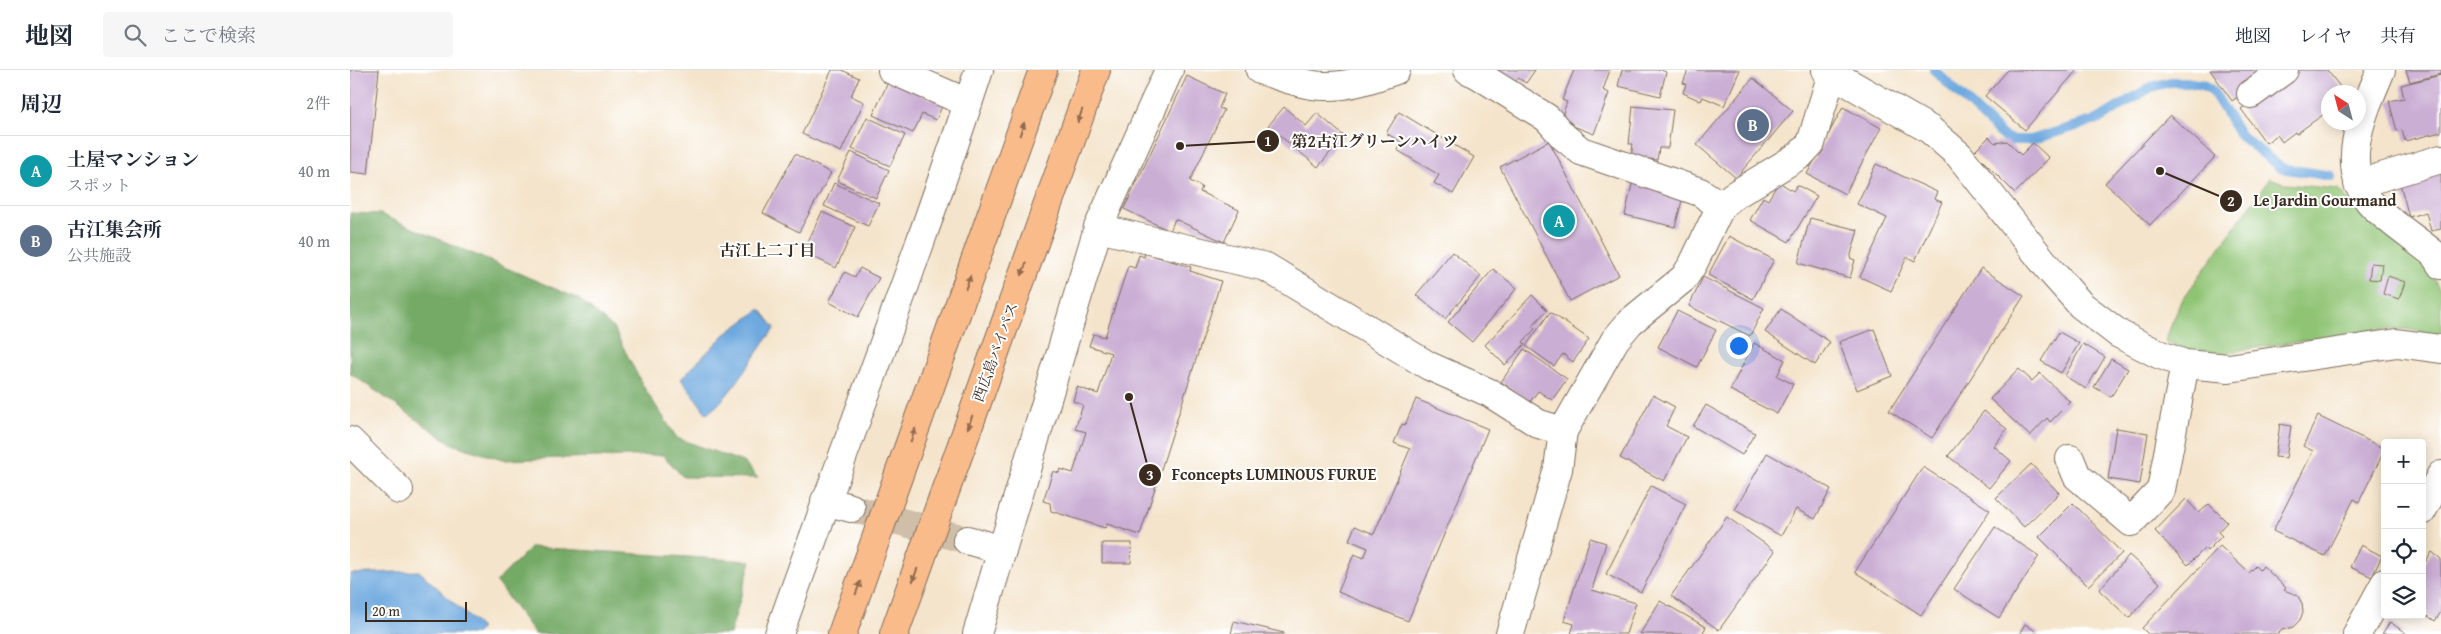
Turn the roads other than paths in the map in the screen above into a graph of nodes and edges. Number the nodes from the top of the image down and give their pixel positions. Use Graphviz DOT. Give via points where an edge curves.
graph roads {
  1 [pos="892,70"];
  2 [pos="979,70"];
  3 [pos="1043,70"];
  4 [pos="1096,70"];
  5 [pos="1169,70"];
  6 [pos="1260,70"];
  7 [pos="1396,70"];
  8 [pos="1468,70"];
  9 [pos="2284,70"];
  10 [pos="2381,70"];
  11 [pos="1830,72"];
  12 [pos="2251,94"];
  13 [pos="968,102"];
  14 [pos="2441,159"];
  15 [pos="2358,184"];
  16 [pos="1721,206"];
  17 [pos="1098,228"];
  18 [pos="2441,265"];
  19 [pos="2441,350"];
  20 [pos="2185,364"];
  21 [pos="1563,431"];
  22 [pos="350,441"];
  23 [pos="2070,459"];
  24 [pos="2441,475"];
  25 [pos="398,490"];
  26 [pos="2426,503"];
  27 [pos="967,540"];
  28 [pos="1002,550"];
  29 [pos="2381,590"];
  30 [pos="779,634"];
  31 [pos="842,634"];
  32 [pos="894,634"];
  33 [pos="977,634"];
  34 [pos="1510,634"];
  35 [pos="2357,634"];
  1 -- 13 [label="street"];
  2 -- 13 [label="street"];
  31 -- 3 [label="highway, one-way"];
  4 -- 32 [label="highway, 西広島バイパス, one-way"];
  5 -- 17 [label="street"];
  6 -- 7 [label="street" via="1322,86 1358,82"];
  8 -- 16 [label="street" via="1547,118 1581,151 1700,192"];
  9 -- 12 [label="street"];
  10 -- 15 [label="street" via="2353,156"];
  11 -- 16 [label="street" via="1810,143 1800,155"];
  11 -- 20 [label="street" via="1929,129 1959,155 2082,306 2119,334"];
  13 -- 30 [label="street" via="838,504"];
  14 -- 15 [label="street"];
  15 -- 18 [label="street" via="2370,202 2434,254"];
  16 -- 21 [label="street" via="1684,278 1630,322 1615,340"];
  17 -- 21 [label="street" via="1266,267 1429,366 1490,393 1539,424"];
  17 -- 28 [label="street"];
  19 -- 20 [label="street" via="2397,343 2229,368"];
  20 -- 23 [label="street" via="2161,490 2131,522 2078,476"];
  21 -- 34 [label="street" via="1558,469"];
  22 -- 25 [label="street"];
  24 -- 26 [label="street"];
  27 -- 28 [label="street"];
  28 -- 33 [label="street"];
  29 -- 35 [label="street"];
}
